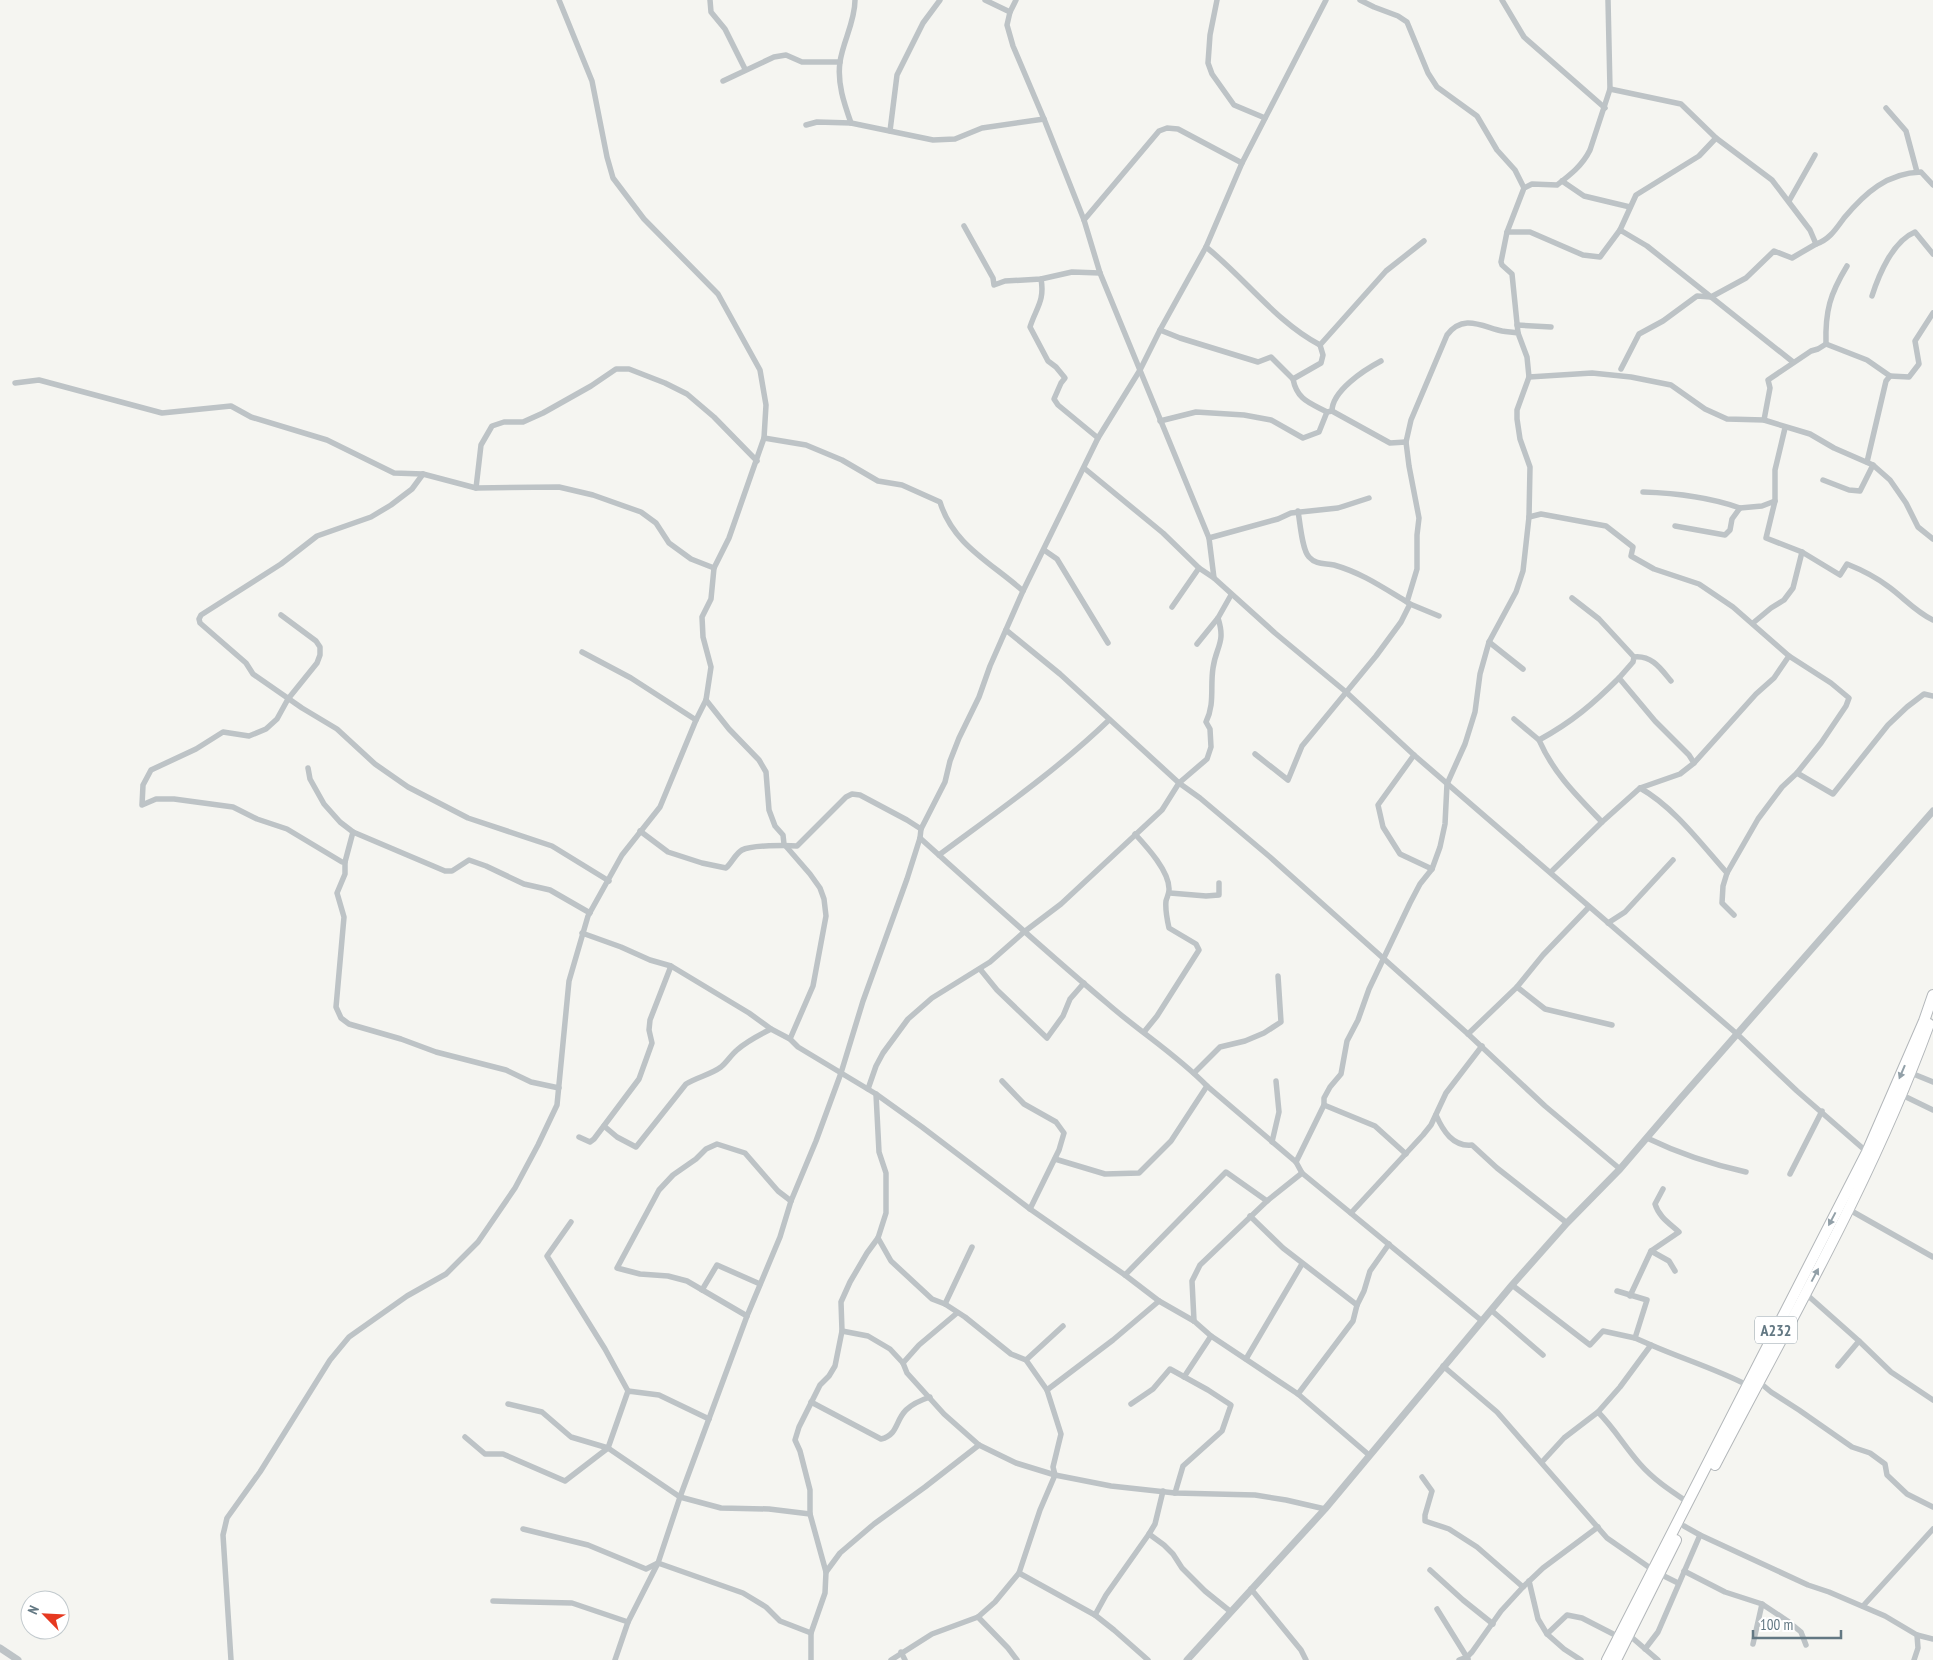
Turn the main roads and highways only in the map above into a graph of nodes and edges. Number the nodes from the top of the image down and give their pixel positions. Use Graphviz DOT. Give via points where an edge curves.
graph roads {
  1 [pos="1933,995"];
  2 [pos="1933,1013"];
  3 [pos="1824,1246"];
  4 [pos="1656,1572"];
  5 [pos="1624,1636"];
  6 [pos="1607,1660"];
  7 [pos="1616,1660"];
  1 -- 3 [label="highway, A232, one-way"];
  2 -- 3 [label="highway, A232" via="1902,1095 1848,1209"];
  3 -- 4 [label="highway, A232" via="1747,1385"];
  4 -- 3 [label="highway, A232, one-way" via="1684,1526 1805,1293"];
  4 -- 5 [label="highway, A232"];
  5 -- 6 [label="highway, A232"];
  5 -- 7 [label="highway, A232"];
}
